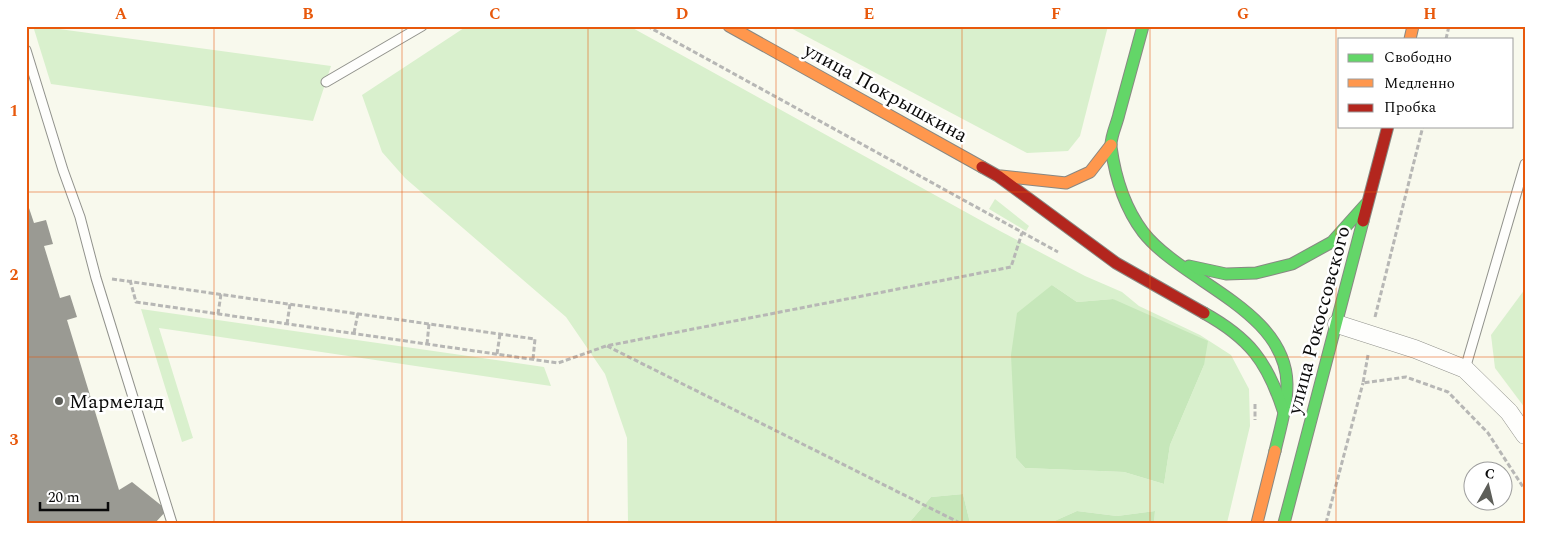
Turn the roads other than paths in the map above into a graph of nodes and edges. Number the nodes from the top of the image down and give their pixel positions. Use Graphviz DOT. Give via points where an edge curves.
graph roads {
  1 [pos="422,26"];
  2 [pos="729,26"];
  3 [pos="1143,26"];
  4 [pos="26,50"];
  5 [pos="326,82"];
  6 [pos="1387,128"];
  7 [pos="1111,145"];
  8 [pos="1525,164"];
  9 [pos="998,176"];
  10 [pos="1369,201"];
  11 [pos="1181,264"];
  12 [pos="1337,324"];
  13 [pos="1465,369"];
  14 [pos="1284,414"];
  15 [pos="1525,435"];
  16 [pos="172,523"];
  17 [pos="1257,523"];
  18 [pos="1284,523"];
  1 -- 5 [label="lane"];
  2 -- 9 [label="main road, улица Покрышкина"];
  3 -- 7 [label="main road"];
  4 -- 16 [label="lane"];
  6 -- 10 [label="main road, улица Рокоссовского"];
  7 -- 9 [label="main road" via="1090,172 1066,183"];
  7 -- 11 [label="main road, улица Рокоссовского" via="1120,188 1131,213 1143,232"];
  8 -- 13 [label="lane"];
  9 -- 14 [label="main road, улица Покрышкина" via="1116,263 1229,327 1247,342 1274,382"];
  10 -- 11 [label="main road" via="1332,242 1292,264 1256,273 1226,274"];
  10 -- 12 [label="main road, улица Рокоссовского"];
  11 -- 14 [label="main road, улица Рокоссовского" via="1243,310 1264,330 1280,352 1287,383"];
  12 -- 13 [label="street"];
  12 -- 18 [label="main road, улица Рокоссовского"];
  13 -- 15 [label="street" via="1509,412"];
  14 -- 17 [label="main road, улица Рокоссовского"];
}
